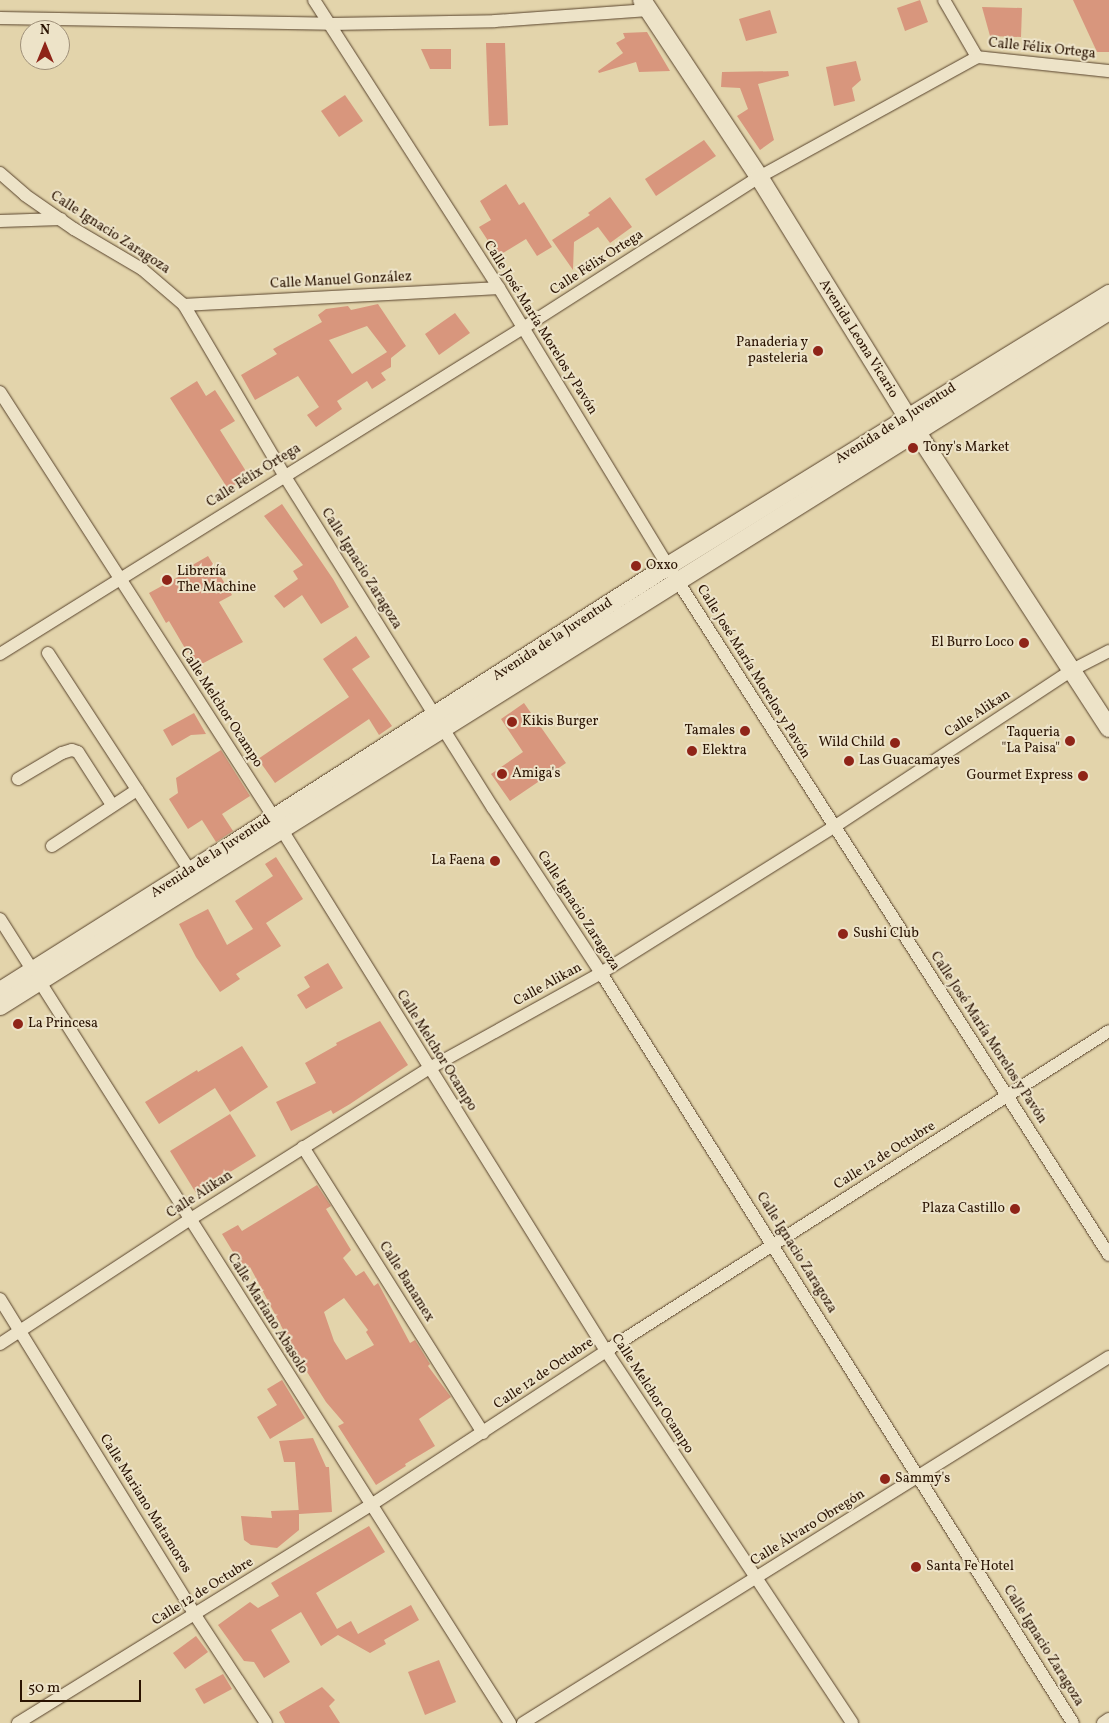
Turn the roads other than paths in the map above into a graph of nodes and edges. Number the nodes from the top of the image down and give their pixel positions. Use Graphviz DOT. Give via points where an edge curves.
graph roads {
  1 [pos="314,0"];
  2 [pos="944,0"];
  3 [pos="646,5"];
  4 [pos="0,18"];
  5 [pos="331,24"];
  6 [pos="977,57"];
  7 [pos="1109,71"];
  8 [pos="0,173"];
  9 [pos="758,178"];
  10 [pos="60,219"];
  11 [pos="0,221"];
  12 [pos="499,288"];
  13 [pos="1109,294"];
  14 [pos="184,305"];
  15 [pos="1109,311"];
  16 [pos="523,328"];
  17 [pos="0,392"];
  18 [pos="906,417"];
  19 [pos="916,432"];
  20 [pos="284,475"];
  21 [pos="668,566"];
  22 [pos="119,578"];
  23 [pos="678,581"];
  24 [pos="1109,651"];
  25 [pos="48,653"];
  26 [pos="0,654"];
  27 [pos="1072,670"];
  28 [pos="440,722"];
  29 [pos="1109,728"];
  30 [pos="18,779"];
  31 [pos="138,790"];
  32 [pos="112,805"];
  33 [pos="278,824"];
  34 [pos="834,827"];
  35 [pos="52,846"];
  36 [pos="194,876"];
  37 [pos="0,918"];
  38 [pos="601,973"];
  39 [pos="36,976"];
  40 [pos="0,991"];
  41 [pos="0,1006"];
  42 [pos="1109,1031"];
  43 [pos="428,1069"];
  44 [pos="1008,1096"];
  45 [pos="303,1147"];
  46 [pos="189,1220"];
  47 [pos="772,1244"];
  48 [pos="1109,1255"];
  49 [pos="0,1299"];
  50 [pos="20,1332"];
  51 [pos="0,1344"];
  52 [pos="606,1351"];
  53 [pos="1109,1357"];
  54 [pos="483,1433"];
  55 [pos="919,1476"];
  56 [pos="371,1505"];
  57 [pos="755,1580"];
  58 [pos="195,1614"];
  59 [pos="1109,1720"];
  60 [pos="18,1723"];
  61 [pos="266,1723"];
  62 [pos="510,1723"];
  63 [pos="523,1723"];
  64 [pos="852,1723"];
  65 [pos="1073,1723"];
  66 [pos="1103,1723"];
  1 -- 5 [label="street, Calle José María Morelos y Pavón"];
  2 -- 6 [label="street"];
  3 -- 5 [label="street" via="494,21"];
  3 -- 9 [label="street, Avenida Leona Vicario"];
  4 -- 5 [label="street"];
  5 -- 12 [label="street, Calle José María Morelos y Pavón"];
  6 -- 7 [label="street, Calle Félix Ortega"];
  6 -- 9 [label="street, Calle Félix Ortega"];
  8 -- 10 [label="street, Calle Ignacio Zaragoza" via="24,195"];
  9 -- 16 [label="street, Calle Félix Ortega"];
  9 -- 18 [label="street, Avenida Leona Vicario"];
  10 -- 11 [label="street"];
  10 -- 14 [label="street, Calle Ignacio Zaragoza" via="142,269"];
  12 -- 14 [label="street, Calle Manuel González"];
  12 -- 16 [label="street, Calle José María Morelos y Pavón"];
  13 -- 18 [label="street, Avenida de la Juventud"];
  14 -- 20 [label="street, Calle Ignacio Zaragoza"];
  15 -- 19 [label="street, Avenida de la Juventud"];
  16 -- 20 [label="street, Calle Félix Ortega"];
  16 -- 21 [label="street, Calle José María Morelos y Pavón"];
  17 -- 22 [label="street, Calle Melchor Ocampo"];
  18 -- 19 [label="street, Avenida Leona Vicario"];
  18 -- 21 [label="street, Avenida de la Juventud"];
  19 -- 23 [label="street, Avenida de la Juventud"];
  19 -- 27 [label="street, Avenida Leona Vicario"];
  20 -- 22 [label="street, Calle Félix Ortega"];
  20 -- 28 [label="street, Calle Ignacio Zaragoza"];
  21 -- 23 [label="street, Calle José María Morelos y Pavón"];
  21 -- 28 [label="street, Avenida de la Juventud"];
  22 -- 26 [label="street, Calle Félix Ortega"];
  22 -- 33 [label="street, Calle Melchor Ocampo"];
  23 -- 28 [label="street, Avenida de la Juventud"];
  23 -- 34 [label="street, Calle José María Morelos y Pavón"];
  24 -- 27 [label="street, Calle Alikan"];
  25 -- 31 [label="street"];
  27 -- 29 [label="street, Avenida Leona Vicario"];
  27 -- 34 [label="street, Calle Alikan"];
  28 -- 33 [label="street, Avenida de la Juventud"];
  28 -- 38 [label="street, Calle Ignacio Zaragoza"];
  30 -- 32 [label="street" via="72,750 78,752"];
  31 -- 32 [label="street"];
  31 -- 36 [label="street"];
  32 -- 35 [label="street"];
  33 -- 36 [label="street, Avenida de la Juventud"];
  33 -- 43 [label="street, Calle Melchor Ocampo"];
  34 -- 38 [label="street, Calle Alikan"];
  34 -- 44 [label="street, Calle José María Morelos y Pavón"];
  36 -- 39 [label="street, Avenida de la Juventud"];
  37 -- 39 [label="street, Calle Mariano Abasolo"];
  38 -- 43 [label="street, Calle Alikan"];
  38 -- 47 [label="street, Calle Ignacio Zaragoza"];
  39 -- 40 [label="street, Avenida de la Juventud"];
  39 -- 41 [label="street, Avenida de la Juventud"];
  39 -- 46 [label="street, Calle Mariano Abasolo"];
  42 -- 44 [label="street, Calle 12 de Octubre"];
  43 -- 45 [label="street, Calle Alikan"];
  43 -- 52 [label="street, Calle Melchor Ocampo"];
  44 -- 47 [label="street, Calle 12 de Octubre"];
  44 -- 48 [label="street, Calle José María Morelos y Pavón"];
  45 -- 46 [label="street, Calle Alikan"];
  45 -- 54 [label="street, Calle Banamex"];
  46 -- 50 [label="street, Calle Alikan"];
  46 -- 56 [label="street, Calle Mariano Abasolo"];
  47 -- 52 [label="street, Calle 12 de Octubre"];
  47 -- 55 [label="street, Calle Ignacio Zaragoza"];
  49 -- 50 [label="street, Calle Mariano Matamoros"];
  50 -- 51 [label="street, Calle Alikan"];
  50 -- 58 [label="street, Calle Mariano Matamoros"];
  52 -- 54 [label="street, Calle 12 de Octubre"];
  52 -- 57 [label="street, Calle Melchor Ocampo"];
  53 -- 55 [label="street, Calle Álvaro Obregón"];
  54 -- 56 [label="street, Calle 12 de Octubre"];
  55 -- 57 [label="street, Calle Álvaro Obregón"];
  55 -- 65 [label="street, Calle Ignacio Zaragoza"];
  56 -- 58 [label="street, Calle 12 de Octubre"];
  56 -- 62 [label="street, Calle Mariano Abasolo"];
  57 -- 63 [label="street, Calle Álvaro Obregón"];
  57 -- 64 [label="street, Calle Melchor Ocampo"];
  58 -- 60 [label="street, Calle 12 de Octubre"];
  58 -- 61 [label="street, Calle Mariano Matamoros"];
  59 -- 66 [label="street"];
}
